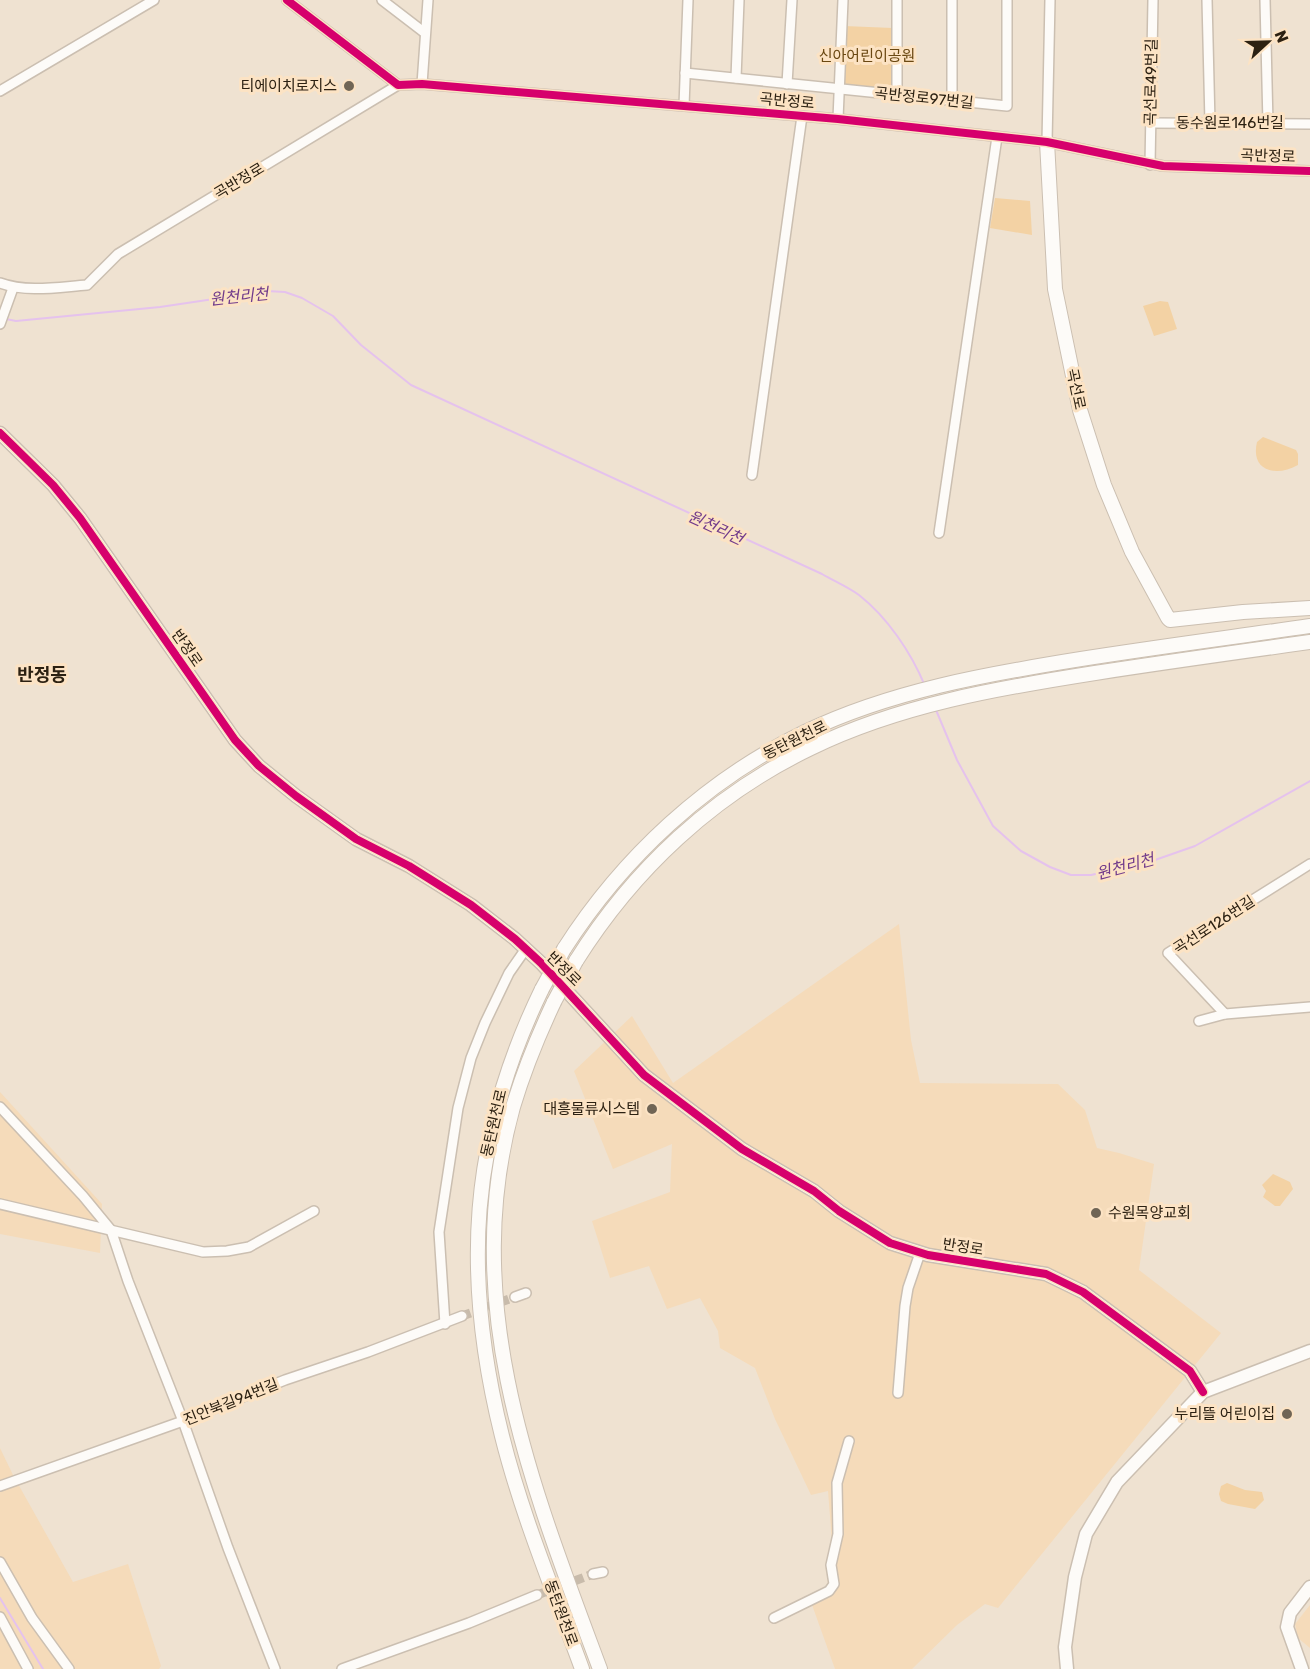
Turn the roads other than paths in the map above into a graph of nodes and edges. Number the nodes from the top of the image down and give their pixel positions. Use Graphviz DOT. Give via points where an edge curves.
graph roads {
  1 [pos="154,0"];
  2 [pos="288,0"];
  3 [pos="382,0"];
  4 [pos="428,0"];
  5 [pos="688,0"];
  6 [pos="739,0"];
  7 [pos="792,0"];
  8 [pos="843,0"];
  9 [pos="897,0"];
  10 [pos="952,0"];
  11 [pos="1006,0"];
  12 [pos="1050,0"];
  13 [pos="1153,0"];
  14 [pos="1207,0"];
  15 [pos="1265,0"];
  16 [pos="425,33"];
  17 [pos="685,73"];
  18 [pos="736,78"];
  19 [pos="422,84"];
  20 [pos="787,84"];
  21 [pos="398,85"];
  22 [pos="841,89"];
  23 [pos="0,91"];
  24 [pos="897,95"];
  25 [pos="952,101"];
  26 [pos="684,106"];
  27 [pos="802,116"];
  28 [pos="838,119"];
  29 [pos="1151,123"];
  30 [pos="1210,123"];
  31 [pos="1268,124"];
  32 [pos="1310,124"];
  33 [pos="997,137"];
  34 [pos="1047,142"];
  35 [pos="1150,165"];
  36 [pos="1310,171"];
  37 [pos="0,283"];
  38 [pos="12,288"];
  39 [pos="0,324"];
  40 [pos="0,432"];
  41 [pos="752,475"];
  42 [pos="939,533"];
  43 [pos="1310,608"];
  44 [pos="1310,626"];
  45 [pos="1310,642"];
  46 [pos="1310,864"];
  47 [pos="525,950"];
  48 [pos="1310,1007"];
  49 [pos="1225,1014"];
  50 [pos="1199,1021"];
  51 [pos="0,1107"];
  52 [pos="0,1204"];
  53 [pos="314,1211"];
  54 [pos="111,1230"];
  55 [pos="920,1253"];
  56 [pos="526,1293"];
  57 [pos="515,1297"];
  58 [pos="462,1316"];
  59 [pos="445,1324"];
  60 [pos="1310,1351"];
  61 [pos="1203,1392"];
  62 [pos="898,1393"];
  63 [pos="183,1421"];
  64 [pos="849,1441"];
  65 [pos="0,1486"];
  66 [pos="0,1562"];
  67 [pos="603,1572"];
  68 [pos="593,1575"];
  69 [pos="1310,1587"];
  70 [pos="537,1594"];
  71 [pos="0,1617"];
  72 [pos="774,1618"];
  73 [pos="28,1669"];
  74 [pos="69,1669"];
  75 [pos="275,1669"];
  76 [pos="342,1669"];
  77 [pos="582,1669"];
  78 [pos="600,1669"];
  79 [pos="1067,1669"];
  80 [pos="1302,1669"];
  1 -- 23 [label="street"];
  2 -- 21 [label="street"];
  3 -- 16 [label="street"];
  4 -- 16 [label="street"];
  5 -- 17 [label="street"];
  6 -- 18 [label="street"];
  7 -- 20 [label="street"];
  8 -- 22 [label="street"];
  9 -- 24 [label="street"];
  10 -- 25 [label="street"];
  11 -- 25 [label="street, 곡반정로97번길" via="1006,106"];
  12 -- 34 [label="street, 곡선로"];
  13 -- 29 [label="street, 곡선로49번길"];
  14 -- 30 [label="street"];
  15 -- 31 [label="street"];
  16 -- 19 [label="street"];
  17 -- 18 [label="street, 곡반정로97번길"];
  17 -- 26 [label="street"];
  18 -- 20 [label="street, 곡반정로97번길"];
  19 -- 21 [label="street, 곡반정로"];
  19 -- 26 [label="street, 곡반정로"];
  20 -- 22 [label="street, 곡반정로97번길"];
  21 -- 38 [label="street, 곡반정로" via="118,254 87,285"];
  22 -- 24 [label="street, 곡반정로97번길"];
  22 -- 28 [label="street"];
  24 -- 25 [label="street, 곡반정로97번길"];
  26 -- 27 [label="street, 곡반정로"];
  27 -- 28 [label="street, 곡반정로"];
  27 -- 41 [label="street"];
  28 -- 33 [label="street, 곡반정로"];
  29 -- 30 [label="street, 동수원로146번길"];
  29 -- 35 [label="street, 곡선로49번길"];
  30 -- 31 [label="street, 동수원로146번길"];
  31 -- 32 [label="street, 동수원로146번길"];
  33 -- 34 [label="street, 곡반정로"];
  33 -- 42 [label="street"];
  34 -- 35 [label="street, 곡반정로"];
  34 -- 43 [label="main road, 곡선로" via="1055,289 1080,410 1104,485 1132,552 1170,620"];
  35 -- 36 [label="street, 곡반정로"];
  37 -- 38 [label="street"];
  38 -- 39 [label="street"];
  40 -- 47 [label="street, 반정로" via="53,484 80,518 235,740 259,766 356,839 471,905"];
  44 -- 77 [label="main road, 동탄원천로, bridge" via="1019,669 943,685 848,714 767,752 702,796 608,887 585,917 523,1026 498,1097 480,1197 477,1279 487,1362 503,1438 521,1500"];
  45 -- 78 [label="main road, 동탄원천로, bridge" via="1025,684 949,700 855,729 773,767 708,811 615,903 554,1002 523,1075 500,1167 494,1234 498,1331 522,1446"];
  46 -- 49 [label="street, 곡선로126번길" via="1168,953"];
  47 -- 55 [label="street, 반정로" via="644,1075 682,1105 840,1212 890,1243"];
  47 -- 59 [label="street" via="485,1023 458,1108 440,1232"];
  48 -- 49 [label="street"];
  49 -- 50 [label="street"];
  51 -- 54 [label="street"];
  52 -- 54 [label="street"];
  53 -- 54 [label="street" via="249,1247 227,1251 203,1251"];
  54 -- 63 [label="street"];
  55 -- 61 [label="street, 반정로" via="1056,1278 1083,1292 1190,1371"];
  55 -- 62 [label="street" via="905,1306"];
  56 -- 57 [label="street"];
  58 -- 59 [label="street, 진안북길94번길"];
  59 -- 63 [label="street, 진안북길94번길" via="285,1380"];
  60 -- 61 [label="street"];
  61 -- 79 [label="street" via="1118,1482 1086,1534 1068,1624"];
  63 -- 65 [label="street, 진안북길94번길"];
  63 -- 75 [label="street"];
  64 -- 72 [label="street" via="837,1483 838,1534 831,1565 834,1584 829,1591"];
  66 -- 74 [label="street" via="32,1618"];
  67 -- 68 [label="street"];
  69 -- 80 [label="street" via="1290,1612 1287,1628"];
  70 -- 76 [label="street"];
  71 -- 73 [label="street"];
}
